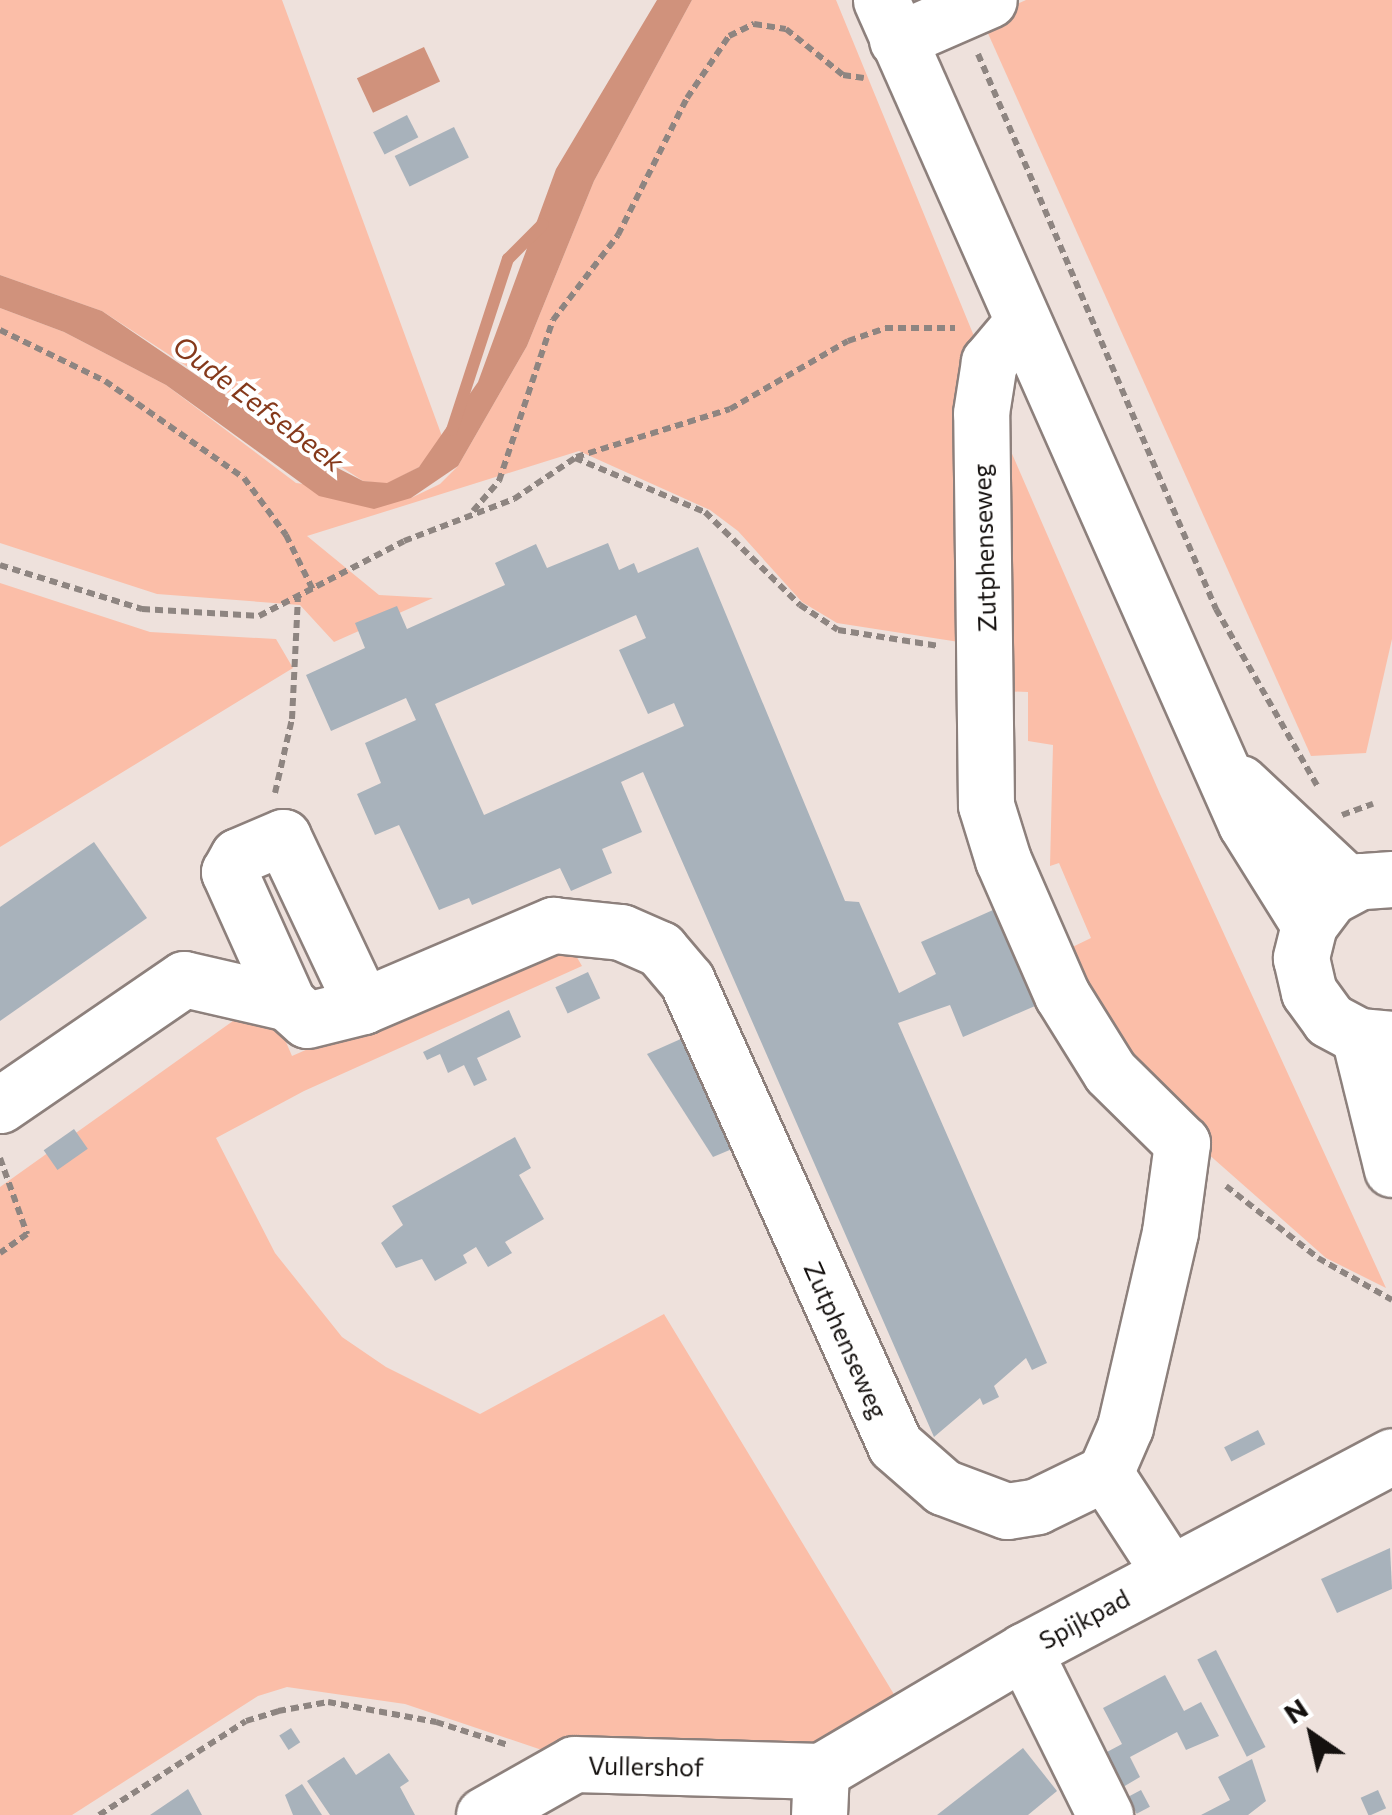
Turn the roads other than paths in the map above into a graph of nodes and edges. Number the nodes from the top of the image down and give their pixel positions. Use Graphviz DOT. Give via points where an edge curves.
graph roads {
  1 [pos="974,6"];
  2 [pos="883,39"];
  3 [pos="998,327"];
  4 [pos="1222,768"];
  5 [pos="1370,882"];
  6 [pos="1309,924"];
  7 [pos="288,1003"];
  8 [pos="363,1006"];
  9 [pos="1376,1037"];
  10 [pos="0,1105"];
  11 [pos="1392,1169"];
  12 [pos="1392,1456"];
  13 [pos="1105,1473"];
  14 [pos="1170,1574"];
  15 [pos="1024,1651"];
  16 [pos="820,1793"];
  17 [pos="484,1815"];
  18 [pos="1105,1815"];
  1 -- 2 [label="street"];
  2 -- 3 [label="street"];
  3 -- 4 [label="street"];
  3 -- 13 [label="street, Zutphenseweg" via="980,413 988,653 984,784 998,848 1062,996 1110,1072 1182,1143 1170,1232 1125,1427"];
  4 -- 5 [label="street"];
  4 -- 6 [label="street" via="1258,848"];
  5 -- 6 [label="street" via="1330,897"];
  6 -- 9 [label="street" via="1301,958 1309,992 1329,1020"];
  7 -- 8 [label="street, Zutphenseweg" via="307,1020"];
  7 -- 8 [label="street" via="229,872 238,856 283,836"];
  7 -- 10 [label="street, Zutphenseweg" via="184,978"];
  8 -- 13 [label="street, Zutphenseweg" via="553,925 598,927 660,949 703,1012 896,1444 943,1487 1007,1511 1036,1506"];
  9 -- 11 [label="street"];
  12 -- 14 [label="street, Spijkpad"];
  13 -- 14 [label="street"];
  14 -- 15 [label="street, Spijkpad"];
  15 -- 16 [label="street, Spijkpad"];
  15 -- 18 [label="street"];
  16 -- 17 [label="street, Vullershof" via="574,1764"];
}
